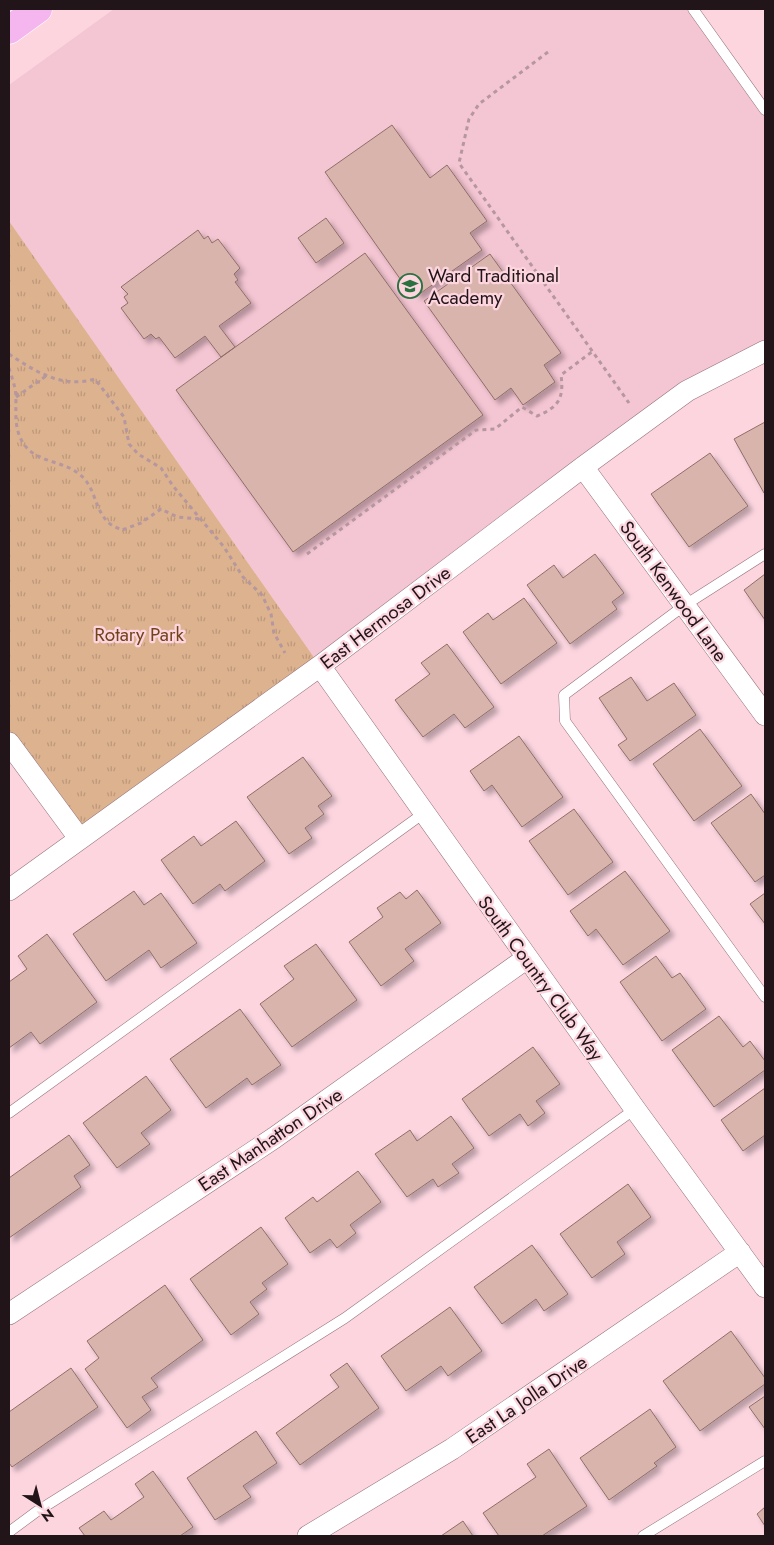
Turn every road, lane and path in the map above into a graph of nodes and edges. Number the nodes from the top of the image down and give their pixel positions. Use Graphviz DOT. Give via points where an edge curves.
graph roads {
  1 [pos="38,9"];
  2 [pos="693,9"];
  3 [pos="9,30"];
  4 [pos="548,52"];
  5 [pos="765,110"];
  6 [pos="592,351"];
  7 [pos="765,351"];
  8 [pos="9,354"];
  9 [pos="9,368"];
  10 [pos="47,375"];
  11 [pos="16,397"];
  12 [pos="629,403"];
  13 [pos="583,467"];
  14 [pos="201,519"];
  15 [pos="306,554"];
  16 [pos="765,554"];
  17 [pos="685,605"];
  18 [pos="285,653"];
  19 [pos="320,666"];
  20 [pos="765,714"];
  21 [pos="9,743"];
  22 [pos="424,813"];
  23 [pos="79,838"];
  24 [pos="9,890"];
  25 [pos="527,958"];
  26 [pos="765,997"];
  27 [pos="634,1109"];
  28 [pos="9,1113"];
  29 [pos="740,1252"];
  30 [pos="765,1287"];
  31 [pos="9,1314"];
  32 [pos="765,1460"];
  33 [pos="9,1532"];
  34 [pos="308,1536"];
  35 [pos="643,1536"];
  1 -- 3 [label="highway"];
  2 -- 5 [label="lane"];
  4 -- 6 [label="path" via="479,104 469,119 459,163"];
  6 -- 12 [label="path"];
  6 -- 15 [label="path" via="560,375 563,391 557,404 547,412 537,416 522,407 495,429 476,430"];
  7 -- 13 [label="street, East Hermosa Drive" via="687,391"];
  8 -- 10 [label="path" via="34,371"];
  9 -- 11 [label="path"];
  10 -- 11 [label="path"];
  10 -- 14 [label="path" via="81,384 95,379 124,418 130,444 138,454 160,468"];
  11 -- 14 [label="path" via="14,418 23,443 40,458 80,474 94,491 109,524 122,530 141,523 161,509 177,517"];
  13 -- 17 [label="street, South Kenwood Lane"];
  13 -- 19 [label="street, East Hermosa Drive"];
  14 -- 18 [label="path" via="243,577 262,596 271,614 274,634"];
  16 -- 17 [label="lane"];
  17 -- 20 [label="street, South Kenwood Lane"];
  17 -- 26 [label="lane" via="564,695 565,721"];
  19 -- 22 [label="street, South Country Club Way"];
  19 -- 23 [label="street, East Hermosa Drive"];
  21 -- 23 [label="street"];
  22 -- 25 [label="street, South Country Club Way"];
  22 -- 28 [label="lane"];
  23 -- 24 [label="street, East Hermosa Drive"];
  25 -- 27 [label="street, South Country Club Way"];
  25 -- 31 [label="street, East Manhatton Drive" via="274,1138"];
  27 -- 29 [label="street, South Country Club Way"];
  27 -- 33 [label="lane" via="345,1318"];
  29 -- 30 [label="street, South Country Club Way"];
  29 -- 34 [label="street, East La Jolla Drive" via="452,1449"];
  32 -- 35 [label="lane"];
}
